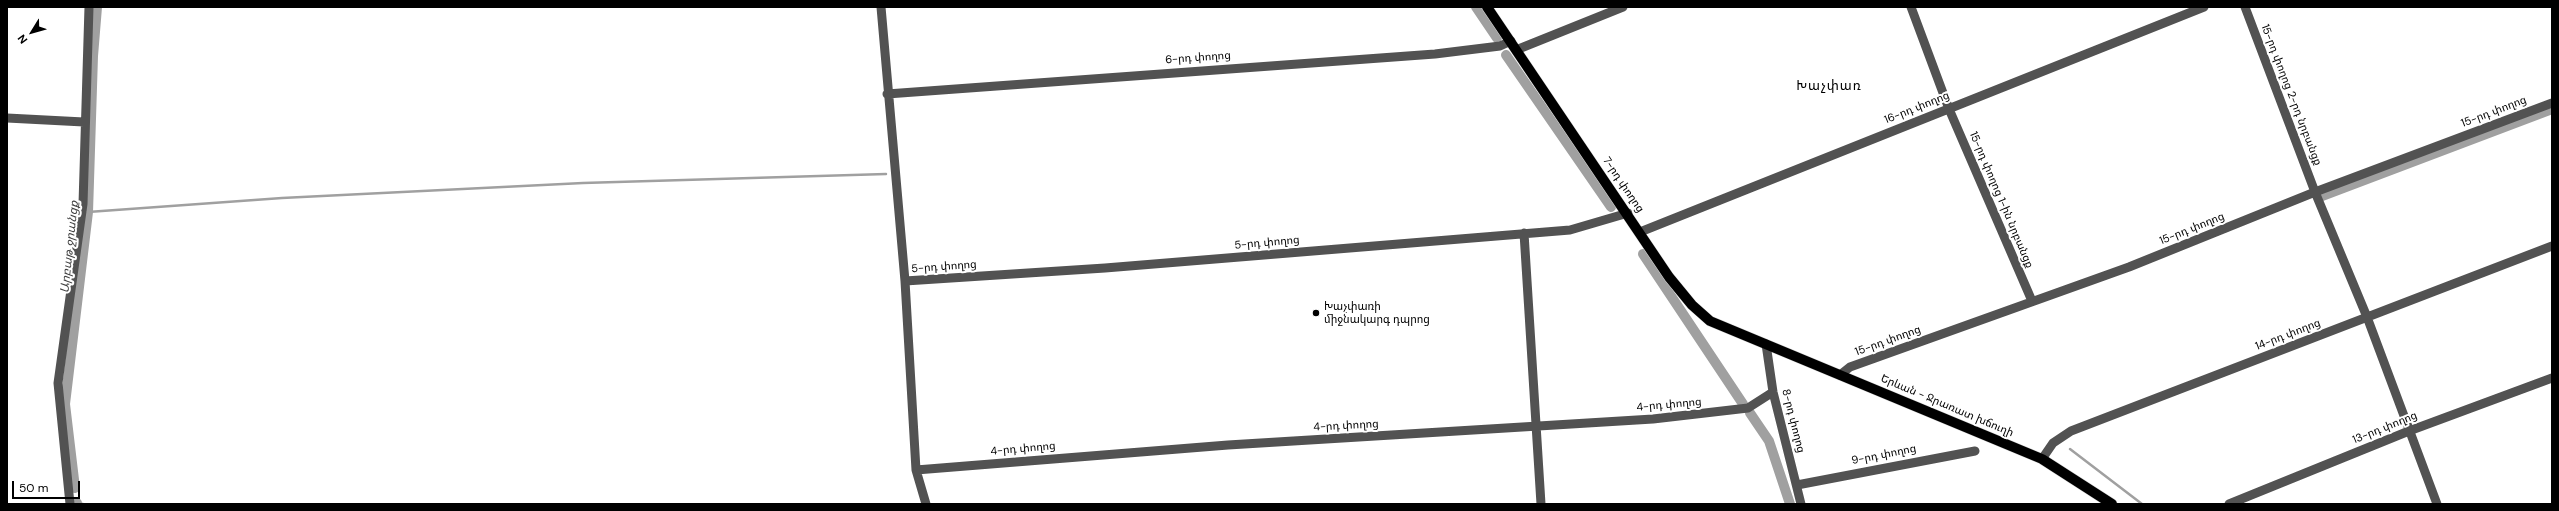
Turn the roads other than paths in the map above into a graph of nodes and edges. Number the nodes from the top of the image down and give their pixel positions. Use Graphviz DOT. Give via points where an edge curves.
graph roads {
  1 [pos="89,7"];
  2 [pos="881,7"];
  3 [pos="1487,7"];
  4 [pos="1624,7"];
  5 [pos="1911,7"];
  6 [pos="2204,7"];
  7 [pos="2245,7"];
  8 [pos="1513,46"];
  9 [pos="887,94"];
  10 [pos="2552,103"];
  11 [pos="1949,109"];
  12 [pos="7,118"];
  13 [pos="84,122"];
  14 [pos="2315,192"];
  15 [pos="1628,213"];
  16 [pos="1640,232"];
  17 [pos="1524,234"];
  18 [pos="2552,246"];
  19 [pos="905,281"];
  20 [pos="2032,301"];
  21 [pos="2367,317"];
  22 [pos="1766,344"];
  23 [pos="1840,375"];
  24 [pos="2552,378"];
  25 [pos="1773,392"];
  26 [pos="1536,425"];
  27 [pos="2409,431"];
  28 [pos="1975,451"];
  29 [pos="2042,459"];
  30 [pos="916,470"];
  31 [pos="1797,485"];
  32 [pos="70,504"];
  33 [pos="926,504"];
  34 [pos="1541,504"];
  35 [pos="1801,504"];
  36 [pos="2112,504"];
  37 [pos="2229,504"];
  38 [pos="2437,504"];
  1 -- 13 [label="street"];
  2 -- 9 [label="street"];
  3 -- 8 [label="main road, 7-րդ փողոց"];
  4 -- 8 [label="street, 6-րդ փողոց"];
  5 -- 11 [label="street, 15-րդ փողոց 1-ին նրբանցք"];
  6 -- 11 [label="street, 16-րդ փողոց"];
  7 -- 14 [label="street, 15-րդ փողոց 2-րդ նրբանցք"];
  8 -- 9 [label="street, 6-րդ փողոց" via="1435,54"];
  8 -- 15 [label="main road, 7-րդ փողոց"];
  9 -- 19 [label="street"];
  10 -- 14 [label="street, 15-րդ փողոց"];
  11 -- 16 [label="street, 16-րդ փողոց"];
  11 -- 20 [label="street, 15-րդ փողոց 1-ին նրբանցք"];
  12 -- 13 [label="street"];
  13 -- 32 [label="street" via="83,204 58,383"];
  14 -- 20 [label="street, 15-րդ փողոց" via="2129,267"];
  14 -- 21 [label="street, 15-րդ փողոց 2-րդ նրբանցք"];
  15 -- 16 [label="main road, 7-րդ փողոց"];
  15 -- 17 [label="street, 5-րդ փողոց" via="1570,230"];
  16 -- 22 [label="main road, 7-րդ փողոց" via="1669,277 1692,305 1710,321"];
  17 -- 19 [label="street, 5-րդ փողոց" via="1120,267"];
  17 -- 26 [label="street"];
  18 -- 21 [label="street, 14-րդ փողոց"];
  19 -- 30 [label="street"];
  20 -- 23 [label="street, 15-րդ փողոց" via="1850,367"];
  21 -- 27 [label="street, 15-րդ փողոց 2-րդ նրբանցք"];
  21 -- 29 [label="street, 14-րդ փողոց" via="2071,431 2053,443"];
  22 -- 23 [label="main road, Երևան - Ջրառատ խճուղի"];
  22 -- 25 [label="street, 8-րդ փողոց"];
  23 -- 29 [label="main road, Երևան - Ջրառատ խճուղի"];
  24 -- 27 [label="street, 13-րդ փողոց"];
  25 -- 26 [label="street, 4-րդ փողոց" via="1748,408 1653,419"];
  25 -- 31 [label="street, 8-րդ փողոց"];
  26 -- 30 [label="street, 4-րդ փողոց" via="1228,445"];
  26 -- 34 [label="street"];
  27 -- 37 [label="street, 13-րդ փողոց"];
  27 -- 38 [label="street, 15-րդ փողոց 2-րդ նրբանցք"];
  28 -- 31 [label="street, 9-րդ փողոց"];
  29 -- 36 [label="main road, Երևան - Ջրառատ խճուղի"];
  30 -- 33 [label="street"];
  31 -- 35 [label="street, 8-րդ փողոց"];
}
